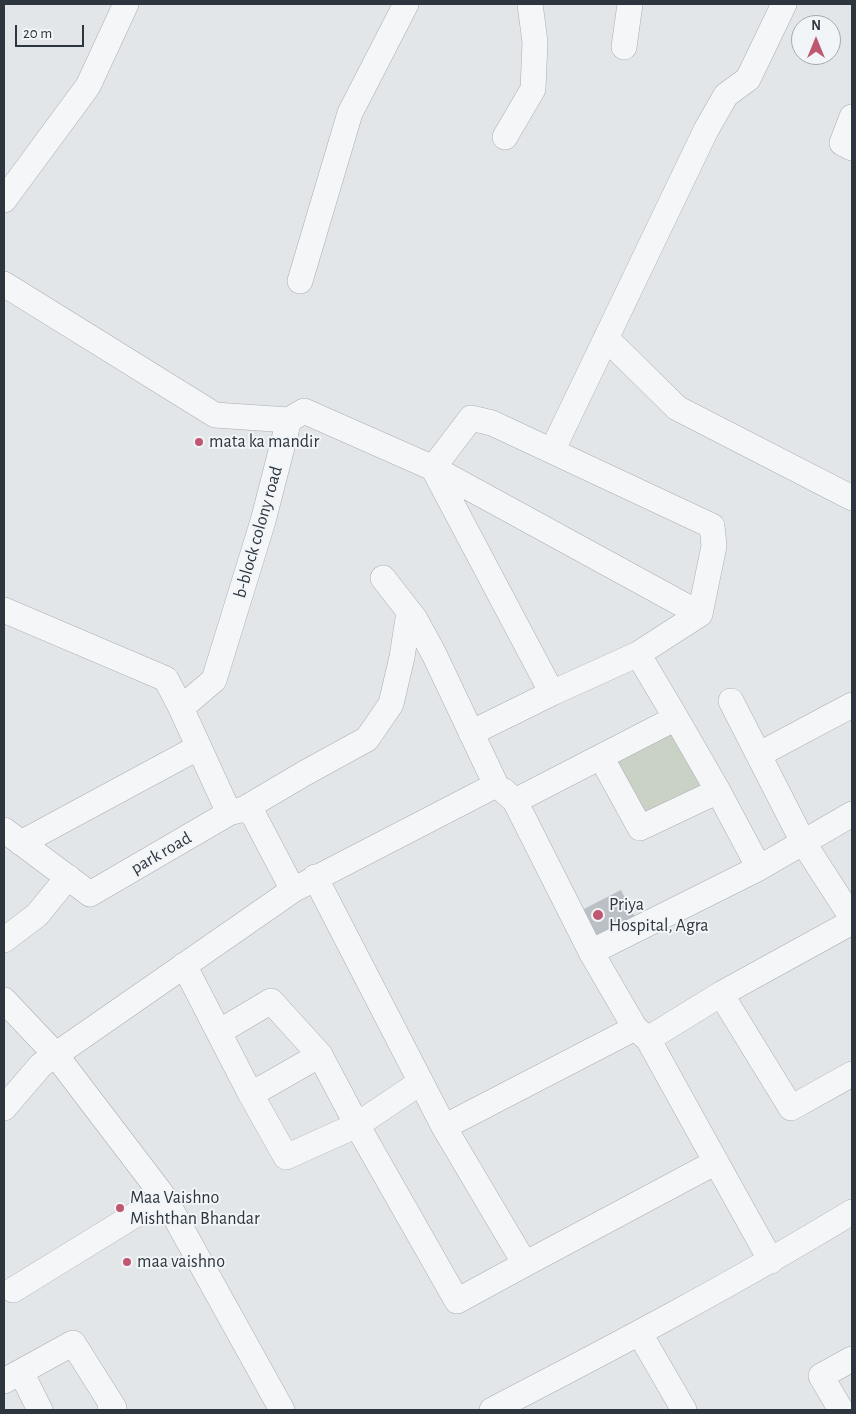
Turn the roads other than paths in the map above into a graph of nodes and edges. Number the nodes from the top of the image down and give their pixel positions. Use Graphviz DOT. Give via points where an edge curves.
graph roads {
  1 [pos="126,4"];
  2 [pos="406,4"];
  3 [pos="530,4"];
  4 [pos="630,4"];
  5 [pos="784,4"];
  6 [pos="624,47"];
  7 [pos="852,117"];
  8 [pos="505,137"];
  9 [pos="852,148"];
  10 [pos="4,200"];
  11 [pos="300,281"];
  12 [pos="4,284"];
  13 [pos="606,338"];
  14 [pos="289,420"];
  15 [pos="552,451"];
  16 [pos="433,468"];
  17 [pos="852,498"];
  18 [pos="383,578"];
  19 [pos="4,610"];
  20 [pos="409,612"];
  21 [pos="700,614"];
  22 [pos="638,654"];
  23 [pos="552,693"];
  24 [pos="731,700"];
  25 [pos="852,705"];
  26 [pos="181,708"];
  27 [pos="676,718"];
  28 [pos="471,733"];
  29 [pos="199,747"];
  30 [pos="760,754"];
  31 [pos="601,757"];
  32 [pos="496,785"];
  33 [pos="718,790"];
  34 [pos="515,802"];
  35 [pos="237,811"];
  36 [pos="852,814"];
  37 [pos="12,837"];
  38 [pos="803,842"];
  39 [pos="759,868"];
  40 [pos="68,878"];
  41 [pos="315,878"];
  42 [pos="293,890"];
  43 [pos="852,918"];
  44 [pos="852,922"];
  45 [pos="4,940"];
  46 [pos="591,952"];
  47 [pos="184,965"];
  48 [pos="721,994"];
  49 [pos="4,1000"];
  50 [pos="219,1032"];
  51 [pos="641,1033"];
  52 [pos="55,1054"];
  53 [pos="320,1055"];
  54 [pos="852,1074"];
  55 [pos="421,1082"];
  56 [pos="250,1092"];
  57 [pos="4,1108"];
  58 [pos="356,1125"];
  59 [pos="444,1127"];
  60 [pos="716,1162"];
  61 [pos="164,1197"];
  62 [pos="852,1212"];
  63 [pos="771,1261"];
  64 [pos="525,1264"];
  65 [pos="14,1290"];
  66 [pos="640,1334"];
  67 [pos="852,1358"];
  68 [pos="12,1377"];
  69 [pos="40,1410"];
  70 [pos="113,1410"];
  71 [pos="282,1410"];
  72 [pos="492,1410"];
  73 [pos="684,1410"];
  74 [pos="841,1410"];
  1 -- 10 [label="street" via="88,86"];
  2 -- 11 [label="street" via="350,114"];
  3 -- 8 [label="street" via="535,42 533,89"];
  4 -- 6 [label="street"];
  5 -- 13 [label="street" via="748,79 726,95 706,130"];
  7 -- 9 [label="street" via="842,143"];
  12 -- 14 [label="street" via="215,415"];
  13 -- 15 [label="street"];
  13 -- 17 [label="street" via="677,408"];
  14 -- 16 [label="street" via="304,411"];
  14 -- 26 [label="street, b-block colony road" via="263,521 214,680"];
  15 -- 16 [label="street" via="471,418"];
  15 -- 21 [label="street" via="712,526 714,546"];
  16 -- 21 [label="street"];
  16 -- 23 [label="street"];
  18 -- 20 [label="street"];
  19 -- 26 [label="street" via="166,679"];
  20 -- 28 [label="street" via="434,654"];
  20 -- 35 [label="street" via="391,704 367,740"];
  21 -- 22 [label="street"];
  22 -- 23 [label="street"];
  22 -- 27 [label="street"];
  23 -- 28 [label="street"];
  24 -- 30 [label="street"];
  25 -- 30 [label="street"];
  26 -- 29 [label="street"];
  27 -- 31 [label="street"];
  27 -- 33 [label="street"];
  28 -- 32 [label="street"];
  29 -- 35 [label="street"];
  29 -- 37 [label="street"];
  30 -- 38 [label="street"];
  31 -- 33 [label="street" via="640,828"];
  31 -- 34 [label="street"];
  32 -- 34 [label="street"];
  32 -- 41 [label="street"];
  33 -- 39 [label="street"];
  34 -- 46 [label="street"];
  35 -- 40 [label="street, park road" via="90,894"];
  35 -- 42 [label="street" via="253,814"];
  36 -- 38 [label="street"];
  37 -- 40 [label="street, park road"];
  38 -- 39 [label="street"];
  38 -- 43 [label="street"];
  39 -- 46 [label="street"];
  40 -- 45 [label="street" via="37,914"];
  41 -- 42 [label="street"];
  41 -- 55 [label="street"];
  42 -- 47 [label="street"];
  44 -- 48 [label="street"];
  46 -- 51 [label="street"];
  47 -- 50 [label="street"];
  47 -- 52 [label="street"];
  48 -- 51 [label="street"];
  48 -- 54 [label="street" via="790,1108"];
  49 -- 52 [label="street"];
  50 -- 53 [label="street" via="271,1001"];
  50 -- 56 [label="street"];
  51 -- 59 [label="street"];
  51 -- 60 [label="street"];
  52 -- 57 [label="street" via="41,1065"];
  52 -- 61 [label="street"];
  53 -- 56 [label="street"];
  53 -- 58 [label="street"];
  55 -- 58 [label="street"];
  55 -- 59 [label="street"];
  56 -- 58 [label="street" via="286,1157"];
  58 -- 64 [label="street" via="457,1301"];
  59 -- 64 [label="street"];
  60 -- 63 [label="street"];
  60 -- 64 [label="street"];
  61 -- 65 [label="street"];
  61 -- 71 [label="street"];
  62 -- 63 [label="street"];
  63 -- 66 [label="street"];
  66 -- 72 [label="street"];
  66 -- 73 [label="street"];
  67 -- 74 [label="street" via="821,1376"];
  68 -- 69 [label="street"];
  68 -- 70 [label="street" via="73,1343"];
}
